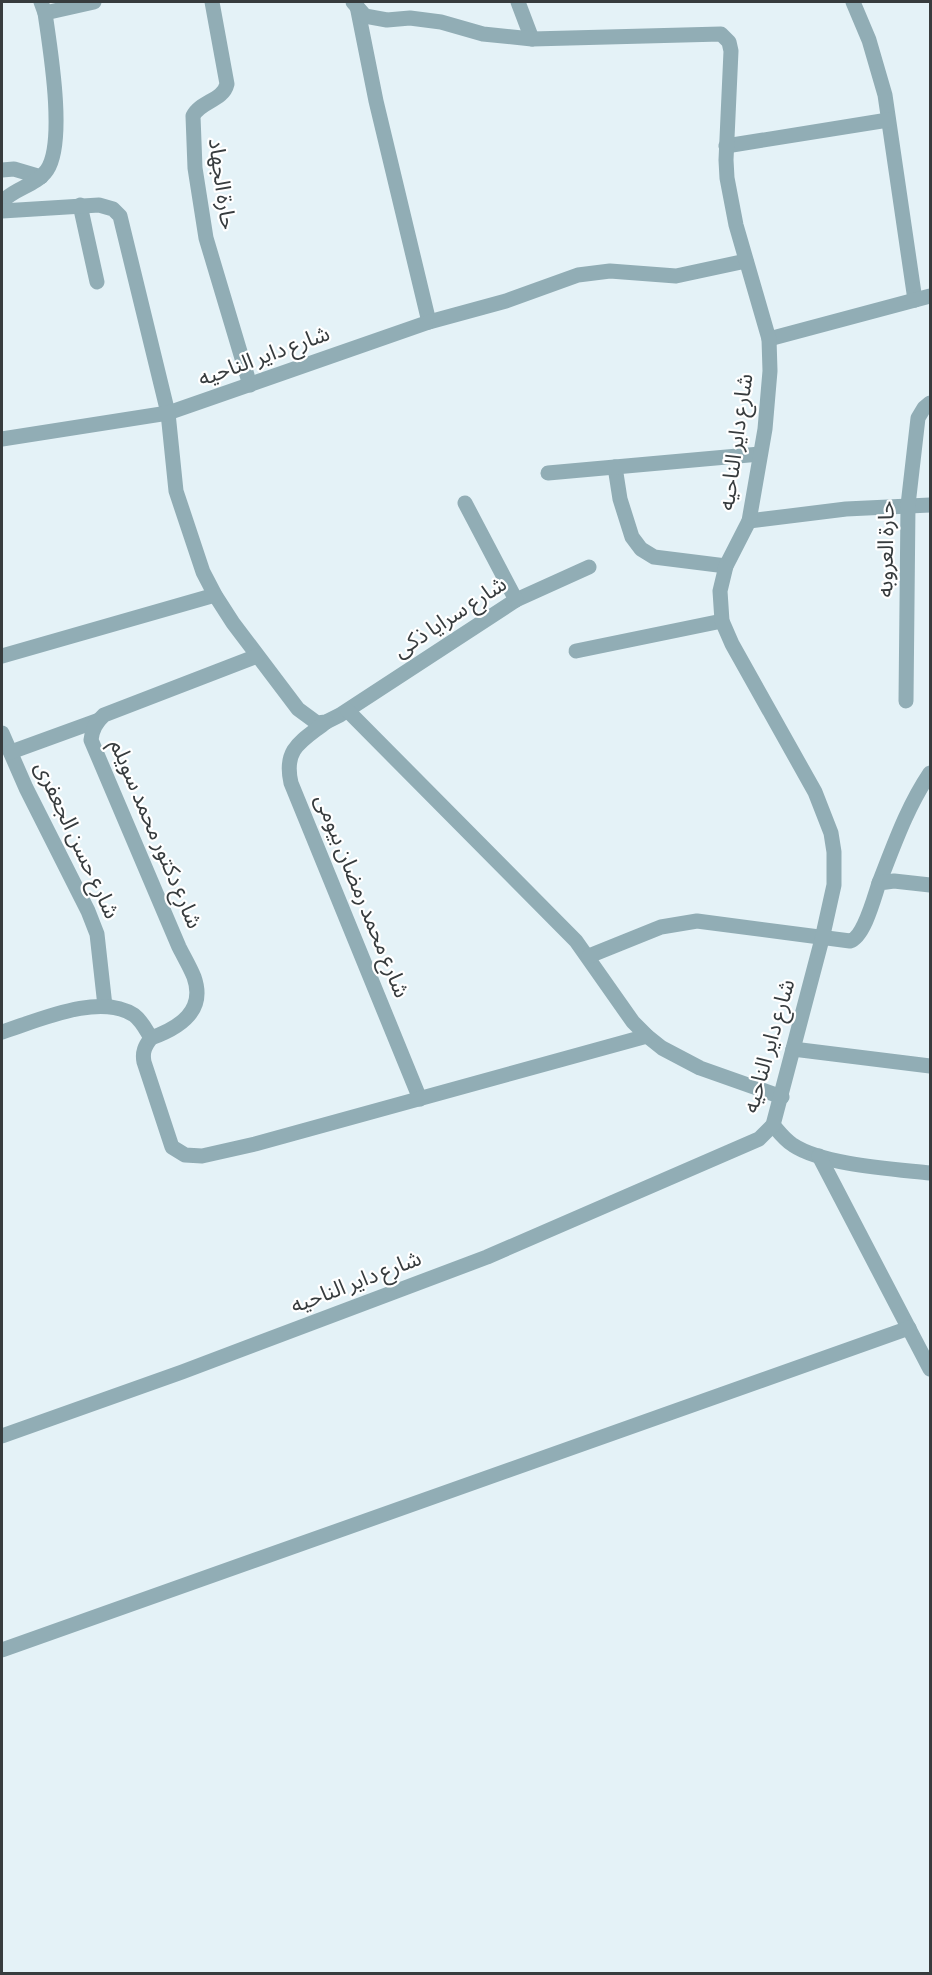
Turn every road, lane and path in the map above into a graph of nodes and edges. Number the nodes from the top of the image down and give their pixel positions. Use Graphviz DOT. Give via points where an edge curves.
graph roads {
  1 [pos="94,2"];
  2 [pos="212,2"];
  3 [pos="518,2"];
  4 [pos="859,3"];
  5 [pos="355,4"];
  6 [pos="43,7"];
  7 [pos="532,39"];
  8 [pos="888,120"];
  9 [pos="726,146"];
  10 [pos="2,170"];
  11 [pos="41,177"];
  12 [pos="2,202"];
  13 [pos="80,206"];
  14 [pos="2,212"];
  15 [pos="746,261"];
  16 [pos="97,282"];
  17 [pos="930,296"];
  18 [pos="915,300"];
  19 [pos="429,321"];
  20 [pos="769,339"];
  21 [pos="250,385"];
  22 [pos="930,404"];
  23 [pos="168,413"];
  24 [pos="2,439"];
  25 [pos="760,454"];
  26 [pos="615,467"];
  27 [pos="548,472"];
  28 [pos="465,504"];
  29 [pos="908,505"];
  30 [pos="930,505"];
  31 [pos="749,521"];
  32 [pos="726,566"];
  33 [pos="590,567"];
  34 [pos="214,595"];
  35 [pos="516,600"];
  36 [pos="722,621"];
  37 [pos="576,651"];
  38 [pos="2,656"];
  39 [pos="258,656"];
  40 [pos="906,701"];
  41 [pos="338,716"];
  42 [pos="99,720"];
  43 [pos="2,733"];
  44 [pos="11,752"];
  45 [pos="930,773"];
  46 [pos="879,884"];
  47 [pos="930,885"];
  48 [pos="822,939"];
  49 [pos="589,957"];
  50 [pos="105,1006"];
  51 [pos="2,1032"];
  52 [pos="647,1036"];
  53 [pos="151,1038"];
  54 [pos="793,1049"];
  55 [pos="930,1066"];
  56 [pos="782,1097"];
  57 [pos="420,1099"];
  58 [pos="773,1125"];
  59 [pos="819,1156"];
  60 [pos="930,1173"];
  61 [pos="909,1328"];
  62 [pos="930,1369"];
  63 [pos="2,1436"];
  64 [pos="2,1650"];
  1 -- 6 [label="street"];
  2 -- 21 [label="street, حارة الجهاد" via="227,84 224,92 192,116 195,168 206,238"];
  3 -- 7 [label="street"];
  4 -- 8 [label="street"];
  5 -- 7 [label="street, شارع داير الناحيه" via="365,16 441,22 483,34"];
  5 -- 19 [label="street"];
  6 -- 11 [label="street" via="54,86 55,137 49,168"];
  7 -- 9 [label="street, شارع داير الناحيه" via="724,34 731,51"];
  8 -- 9 [label="street"];
  8 -- 18 [label="street"];
  9 -- 15 [label="street, شارع داير الناحيه" via="729,190"];
  10 -- 11 [label="street" via="14,169"];
  11 -- 12 [label="street"];
  13 -- 14 [label="street"];
  13 -- 16 [label="street"];
  13 -- 23 [label="street" via="99,205 120,216"];
  15 -- 19 [label="street, شارع داير الناحيه" via="676,276 610,271 578,275 506,301"];
  15 -- 20 [label="street, شارع داير الناحيه"];
  17 -- 18 [label="street"];
  18 -- 20 [label="street"];
  19 -- 21 [label="street, شارع داير الناحيه"];
  20 -- 25 [label="street, شارع داير الناحيه" via="769,396"];
  21 -- 23 [label="street, شارع داير الناحيه"];
  22 -- 29 [label="street, حارة العروبه" via="918,418"];
  23 -- 24 [label="street, شارع داير الناحيه"];
  23 -- 34 [label="street" via="176,491"];
  25 -- 26 [label="street"];
  25 -- 31 [label="street, شارع داير الناحيه"];
  26 -- 27 [label="street"];
  26 -- 32 [label="street" via="629,530 641,549 654,557"];
  28 -- 35 [label="street"];
  29 -- 30 [label="street"];
  29 -- 31 [label="street"];
  29 -- 40 [label="street, حارة العروبه"];
  31 -- 32 [label="street, شارع داير الناحيه"];
  32 -- 36 [label="street, شارع داير الناحيه" via="720,591"];
  33 -- 35 [label="street, شارع سرايا ذكى"];
  34 -- 38 [label="street"];
  34 -- 39 [label="street"];
  35 -- 41 [label="street, شارع سرايا ذكى"];
  36 -- 37 [label="street"];
  36 -- 48 [label="street, شارع داير الناحيه" via="815,792 831,834 834,885"];
  39 -- 41 [label="street" via="307,717 316,723"];
  39 -- 42 [label="street, شارع دكتور محمد سويلم"];
  41 -- 49 [label="street" via="543,906"];
  41 -- 57 [label="street, شارع محمد رمضان بيومى" via="291,753 289,776"];
  42 -- 44 [label="street"];
  42 -- 53 [label="street, شارع دكتور محمد سويلم" via="91,740 195,978 193,1011 168,1032"];
  43 -- 44 [label="street, شارع حسن الجعفرى"];
  44 -- 50 [label="street, شارع حسن الجعفرى" via="97,934"];
  45 -- 46 [label="street" via="915,795"];
  46 -- 47 [label="street" via="894,881"];
  46 -- 48 [label="street" via="861,932 854,940"];
  48 -- 49 [label="street" via="698,921 679,922"];
  48 -- 54 [label="street, شارع داير الناحيه"];
  49 -- 52 [label="street"];
  50 -- 51 [label="street" via="57,1014"];
  50 -- 53 [label="street" via="133,1015"];
  52 -- 56 [label="street" via="700,1068"];
  52 -- 57 [label="street"];
  53 -- 57 [label="street" via="142,1056 172,1147 185,1155 202,1156 255,1144"];
  54 -- 55 [label="street"];
  54 -- 56 [label="street, شارع داير الناحيه"];
  56 -- 58 [label="street, شارع داير الناحيه"];
  58 -- 59 [label="street" via="791,1144"];
  58 -- 63 [label="street, شارع داير الناحيه" via="759,1139 734,1151 487,1257"];
  59 -- 60 [label="street"];
  59 -- 61 [label="street"];
  61 -- 62 [label="street"];
  61 -- 64 [label="street"];
}
